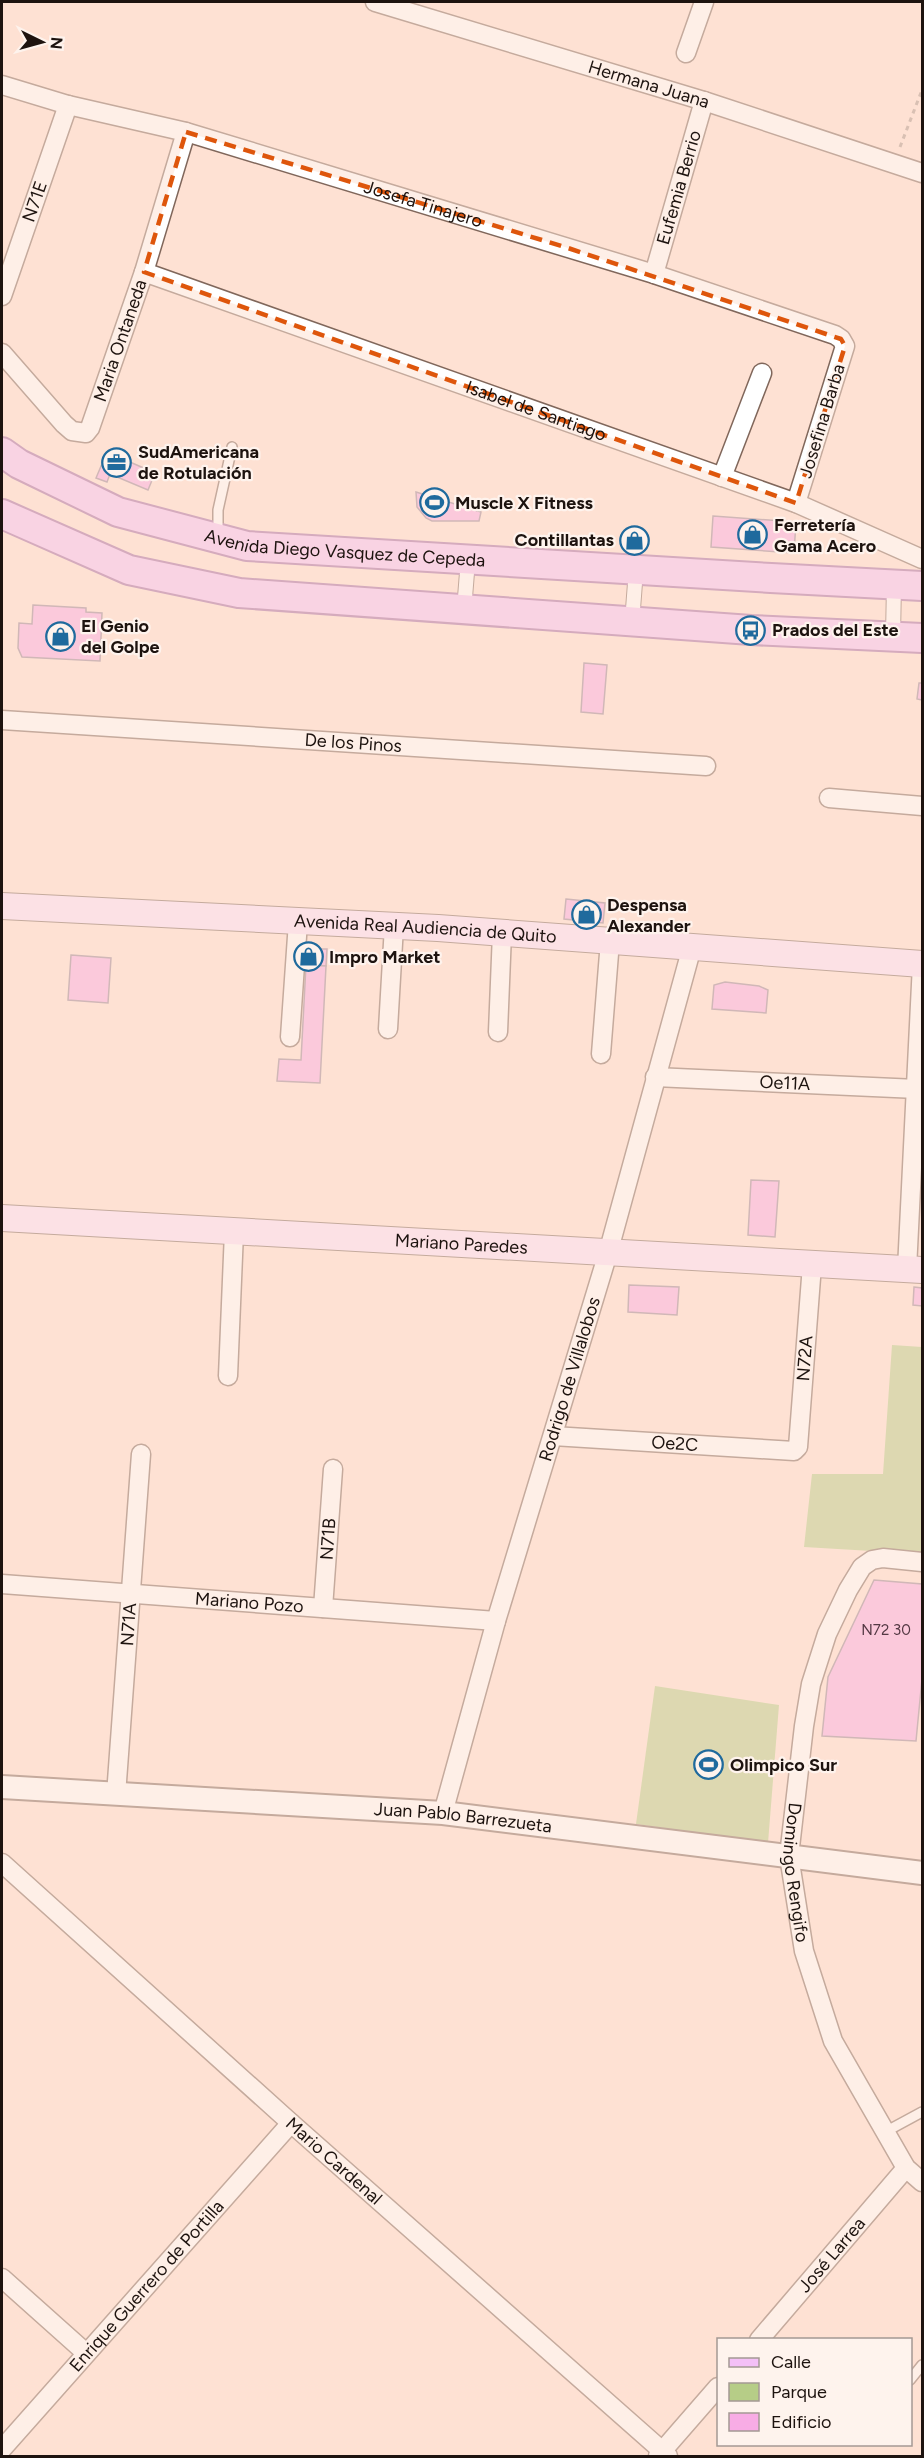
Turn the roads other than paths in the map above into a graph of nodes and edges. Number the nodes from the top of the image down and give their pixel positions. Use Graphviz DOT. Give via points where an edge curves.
graph roads {
  1 [pos="379,2"];
  2 [pos="704,2"];
  3 [pos="686,53"];
  4 [pos="2,85"];
  5 [pos="704,101"];
  6 [pos="68,105"];
  7 [pos="186,132"];
  8 [pos="922,173"];
  9 [pos="144,272"];
  10 [pos="654,274"];
  11 [pos="2,296"];
  12 [pos="841,339"];
  13 [pos="2,353"];
  14 [pos="762,373"];
  15 [pos="232,447"];
  16 [pos="2,452"];
  17 [pos="722,477"];
  18 [pos="796,503"];
  19 [pos="2,514"];
  20 [pos="218,538"];
  21 [pos="922,559"];
  22 [pos="468,560"];
  23 [pos="636,570"];
  24 [pos="894,584"];
  25 [pos="922,586"];
  26 [pos="464,610"];
  27 [pos="632,622"];
  28 [pos="893,636"];
  29 [pos="922,638"];
  30 [pos="2,720"];
  31 [pos="706,766"];
  32 [pos="829,798"];
  33 [pos="922,806"];
  34 [pos="2,906"];
  35 [pos="298,921"];
  36 [pos="394,926"];
  37 [pos="501,933"];
  38 [pos="610,940"];
  39 [pos="692,946"];
  40 [pos="922,964"];
  41 [pos="388,1029"];
  42 [pos="498,1032"];
  43 [pos="290,1037"];
  44 [pos="601,1054"];
  45 [pos="655,1077"];
  46 [pos="917,1089"];
  47 [pos="2,1218"];
  48 [pos="234,1232"];
  49 [pos="608,1253"];
  50 [pos="812,1265"];
  51 [pos="915,1269"];
  52 [pos="228,1376"];
  53 [pos="553,1436"];
  54 [pos="794,1451"];
  55 [pos="141,1454"];
  56 [pos="333,1469"];
  57 [pos="922,1562"];
  58 [pos="2,1584"];
  59 [pos="130,1594"];
  60 [pos="323,1608"];
  61 [pos="496,1621"];
  62 [pos="2,1787"];
  63 [pos="116,1795"];
  64 [pos="443,1813"];
  65 [pos="789,1856"];
  66 [pos="2,1863"];
  67 [pos="922,1873"];
  68 [pos="922,2112"];
  69 [pos="291,2123"];
  70 [pos="885,2132"];
  71 [pos="906,2168"];
  72 [pos="922,2182"];
  73 [pos="2,2278"];
  74 [pos="761,2338"];
  75 [pos="86,2353"];
  76 [pos="922,2365"];
  77 [pos="912,2377"];
  78 [pos="717,2388"];
  79 [pos="2,2449"];
  80 [pos="663,2455"];
  1 -- 5 [label="street, Hermana Juana"];
  2 -- 3 [label="street"];
  4 -- 6 [label="street, Josefa Tinajero"];
  5 -- 8 [label="street, Hermana Juana"];
  5 -- 10 [label="street, Eufemia Berrio"];
  6 -- 7 [label="street, Josefa Tinajero"];
  6 -- 11 [label="street, N71E"];
  7 -- 9 [label="street, Maria Ontaneda"];
  7 -- 10 [label="street, Josefa Tinajero"];
  9 -- 13 [label="street, Maria Ontaneda" via="86,432 72,431 64,424"];
  9 -- 17 [label="street, Isabel de Santiago"];
  10 -- 12 [label="street, Josefa Tinajero"];
  12 -- 18 [label="street, Josefina Barba" via="845,346"];
  14 -- 17 [label="street"];
  15 -- 20 [label="lane" via="218,510"];
  16 -- 20 [label="main road, Avenida Diego Vasquez de Cepeda" via="118,512"];
  17 -- 18 [label="street, Isabel de Santiago"];
  18 -- 21 [label="street, Isabel de Santiago"];
  19 -- 26 [label="main road" via="129,570 239,593"];
  20 -- 22 [label="main road, Avenida Diego Vasquez de Cepeda" via="247,546"];
  22 -- 23 [label="main road, Avenida Diego Vasquez de Cepeda"];
  22 -- 26 [label="street"];
  23 -- 24 [label="main road, Avenida Diego Vasquez de Cepeda"];
  23 -- 27 [label="street"];
  24 -- 25 [label="main road, Avenida Diego Vasquez de Cepeda"];
  24 -- 28 [label="street"];
  26 -- 27 [label="main road"];
  27 -- 28 [label="main road"];
  28 -- 29 [label="main road"];
  30 -- 31 [label="street, De los Pinos"];
  32 -- 33 [label="street"];
  34 -- 35 [label="main road, Avenida Real Audiencia de Quito"];
  35 -- 36 [label="main road, Avenida Real Audiencia de Quito"];
  35 -- 43 [label="street"];
  36 -- 37 [label="main road, Avenida Real Audiencia de Quito"];
  36 -- 41 [label="street"];
  37 -- 38 [label="main road, Avenida Real Audiencia de Quito"];
  37 -- 42 [label="street"];
  38 -- 39 [label="main road, Avenida Real Audiencia de Quito"];
  38 -- 44 [label="street"];
  39 -- 40 [label="main road, Avenida Real Audiencia de Quito"];
  39 -- 45 [label="street, Rodrigo de Villalobos"];
  40 -- 46 [label="street"];
  45 -- 46 [label="street, Oe11A"];
  45 -- 49 [label="street, Rodrigo de Villalobos"];
  46 -- 51 [label="street"];
  47 -- 48 [label="main road, Mariano Paredes"];
  48 -- 49 [label="main road, Mariano Paredes"];
  48 -- 52 [label="street"];
  49 -- 50 [label="main road, Mariano Paredes"];
  49 -- 53 [label="street, Rodrigo de Villalobos"];
  50 -- 51 [label="main road, Mariano Paredes"];
  50 -- 54 [label="street, N72A" via="798,1447"];
  53 -- 54 [label="street, Oe2C"];
  53 -- 61 [label="street, Rodrigo de Villalobos"];
  55 -- 59 [label="street, N71A"];
  56 -- 60 [label="street, N71B"];
  57 -- 65 [label="street, Domingo Rengifo" via="883,1558 862,1566 827,1634 811,1684"];
  58 -- 59 [label="street, Mariano Pozo"];
  59 -- 60 [label="street, Mariano Pozo"];
  59 -- 63 [label="street, N71A"];
  60 -- 61 [label="street, Mariano Pozo"];
  61 -- 64 [label="street, Rodrigo de Villalobos"];
  62 -- 63 [label="street, Juan Pablo Barrezueta"];
  63 -- 64 [label="street, Juan Pablo Barrezueta"];
  64 -- 65 [label="street, Juan Pablo Barrezueta"];
  65 -- 67 [label="street, Juan Pablo Barrezueta"];
  65 -- 70 [label="street, Domingo Rengifo" via="804,1951 820,2005 833,2041"];
  66 -- 69 [label="street, Mario Cardenal"];
  68 -- 70 [label="lane"];
  69 -- 75 [label="street, Enrique Guerrero de Portilla"];
  69 -- 80 [label="street, Mario Cardenal"];
  70 -- 71 [label="street, Domingo Rengifo"];
  71 -- 72 [label="street, Domingo Rengifo"];
  71 -- 74 [label="street, José Larrea"];
  73 -- 75 [label="street"];
  75 -- 79 [label="street, Enrique Guerrero de Portilla"];
  76 -- 77 [label="lane"];
  78 -- 80 [label="street"];
}
